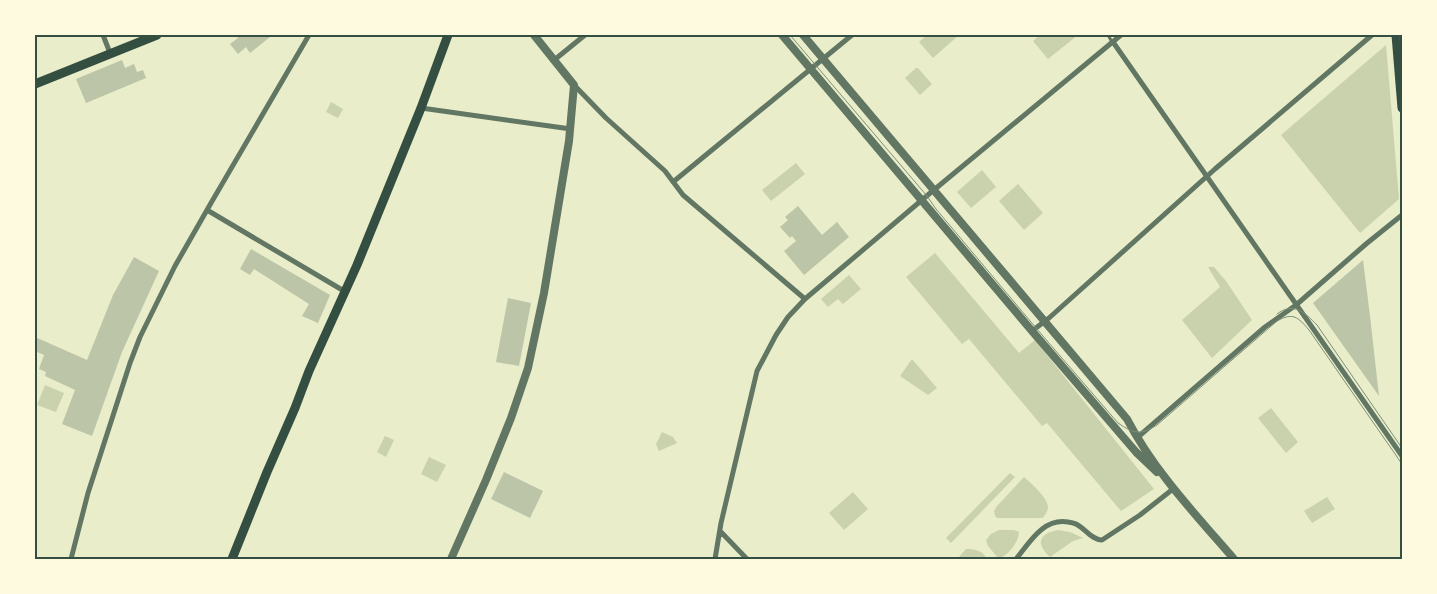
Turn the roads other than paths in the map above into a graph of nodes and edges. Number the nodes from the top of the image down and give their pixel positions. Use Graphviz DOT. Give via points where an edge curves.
graph roads {
  1 [pos="103,35"];
  2 [pos="157,35"];
  3 [pos="309,35"];
  4 [pos="448,35"];
  5 [pos="534,35"];
  6 [pos="585,35"];
  7 [pos="782,35"];
  8 [pos="803,35"];
  9 [pos="852,35"];
  10 [pos="1108,35"];
  11 [pos="1121,35"];
  12 [pos="1372,35"];
  13 [pos="1396,35"];
  14 [pos="1113,42"];
  15 [pos="110,53"];
  16 [pos="823,59"];
  17 [pos="553,61"];
  18 [pos="810,69"];
  19 [pos="35,84"];
  20 [pos="574,85"];
  21 [pos="421,108"];
  22 [pos="1402,108"];
  23 [pos="571,130"];
  24 [pos="1206,177"];
  25 [pos="673,182"];
  26 [pos="934,190"];
  27 [pos="921,201"];
  28 [pos="207,210"];
  29 [pos="1402,215"];
  30 [pos="344,291"];
  31 [pos="805,298"];
  32 [pos="1296,305"];
  33 [pos="1044,321"];
  34 [pos="1032,331"];
  35 [pos="1138,437"];
  36 [pos="1402,456"];
  37 [pos="1167,481"];
  38 [pos="1173,489"];
  39 [pos="720,531"];
  40 [pos="71,559"];
  41 [pos="232,559"];
  42 [pos="451,559"];
  43 [pos="715,559"];
  44 [pos="747,559"];
  45 [pos="1016,559"];
  46 [pos="1234,559"];
  1 -- 15 [label="street"];
  2 -- 15 [label="main road"];
  3 -- 28 [label="street"];
  4 -- 21 [label="main road"];
  5 -- 17 [label="street"];
  6 -- 17 [label="street"];
  7 -- 18 [label="street"];
  8 -- 16 [label="street"];
  9 -- 16 [label="street"];
  10 -- 14 [label="lane"];
  11 -- 14 [label="street"];
  12 -- 24 [label="street"];
  13 -- 22 [label="main road"];
  14 -- 24 [label="street"];
  14 -- 26 [label="street"];
  15 -- 19 [label="main road"];
  16 -- 18 [label="street"];
  16 -- 26 [label="street"];
  17 -- 20 [label="street"];
  18 -- 25 [label="street"];
  18 -- 27 [label="street"];
  20 -- 23 [label="street"];
  20 -- 25 [label="street"];
  21 -- 23 [label="street"];
  21 -- 30 [label="main road"];
  23 -- 42 [label="street" via="528,368 511,418"];
  24 -- 32 [label="street"];
  24 -- 33 [label="street"];
  25 -- 31 [label="street" via="683,195"];
  26 -- 27 [label="street"];
  26 -- 33 [label="street"];
  27 -- 31 [label="street"];
  27 -- 34 [label="street"];
  28 -- 30 [label="street"];
  28 -- 40 [label="street" via="140,337 88,493"];
  29 -- 32 [label="street"];
  30 -- 41 [label="main road"];
  31 -- 39 [label="street" via="776,335 757,371"];
  32 -- 35 [label="street" via="1265,327"];
  32 -- 36 [label="street"];
  33 -- 34 [label="street"];
  33 -- 35 [label="street" via="1127,419"];
  34 -- 37 [label="street" via="1136,452"];
  35 -- 37 [label="street"];
  37 -- 38 [label="street"];
  38 -- 45 [label="street" via="1102,540 1093,537 1077,523 1052,523 1041,529"];
  38 -- 46 [label="street"];
  39 -- 43 [label="street"];
  39 -- 44 [label="street"];
}
